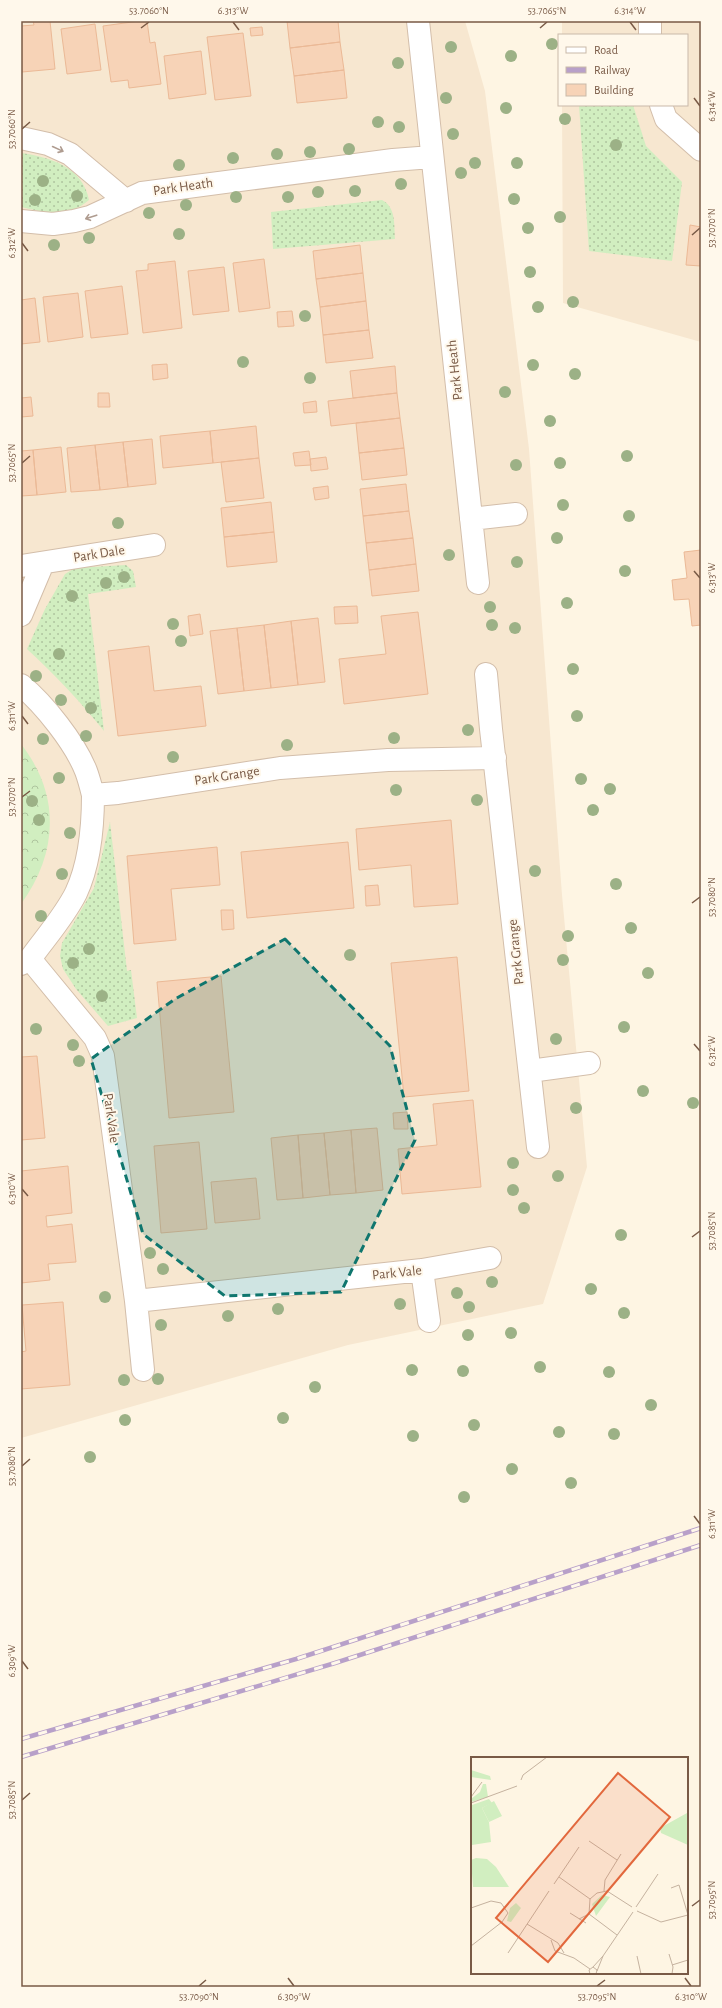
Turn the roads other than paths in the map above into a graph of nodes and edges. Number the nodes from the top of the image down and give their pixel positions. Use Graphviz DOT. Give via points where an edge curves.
graph roads {
  1 [pos="418,21"];
  2 [pos="650,21"];
  3 [pos="650,34"];
  4 [pos="664,112"];
  5 [pos="21,138"];
  6 [pos="701,150"];
  7 [pos="432,157"];
  8 [pos="126,200"];
  9 [pos="21,221"];
  10 [pos="516,514"];
  11 [pos="471,519"];
  12 [pos="154,545"];
  13 [pos="43,563"];
  14 [pos="21,566"];
  15 [pos="478,583"];
  16 [pos="21,615"];
  17 [pos="486,674"];
  18 [pos="21,685"];
  19 [pos="494,758"];
  20 [pos="93,795"];
  21 [pos="26,961"];
  22 [pos="589,1063"];
  23 [pos="530,1071"];
  24 [pos="538,1147"];
  25 [pos="490,1258"];
  26 [pos="422,1270"];
  27 [pos="136,1301"];
  28 [pos="429,1321"];
  29 [pos="142,1370"];
  1 -- 7 [label="street, Park Heath"];
  2 -- 3 [label="street"];
  4 -- 6 [label="street"];
  5 -- 8 [label="street, one-way" via="48,144 70,154"];
  7 -- 8 [label="street, Park Heath" via="142,192"];
  7 -- 11 [label="street, Park Heath"];
  8 -- 9 [label="street, Park Heath, one-way" via="90,218 53,224"];
  10 -- 11 [label="street"];
  11 -- 15 [label="street, Park Heath"];
  12 -- 13 [label="street, Park Dale"];
  13 -- 14 [label="street, Park Dale"];
  13 -- 16 [label="street"];
  17 -- 19 [label="street, Park Grange"];
  18 -- 20 [label="street" via="73,747 86,771"];
  19 -- 20 [label="street, Park Grange" via="388,760 280,768"];
  19 -- 23 [label="street, Park Grange"];
  20 -- 21 [label="street" via="93,823 86,866 78,887 60,917"];
  21 -- 27 [label="street, Park Vale" via="95,1038 103,1056"];
  22 -- 23 [label="street"];
  23 -- 24 [label="street, Park Grange"];
  25 -- 26 [label="street, Park Vale"];
  26 -- 27 [label="street, Park Vale"];
  26 -- 28 [label="street"];
  27 -- 29 [label="street, Park Vale"];
}
